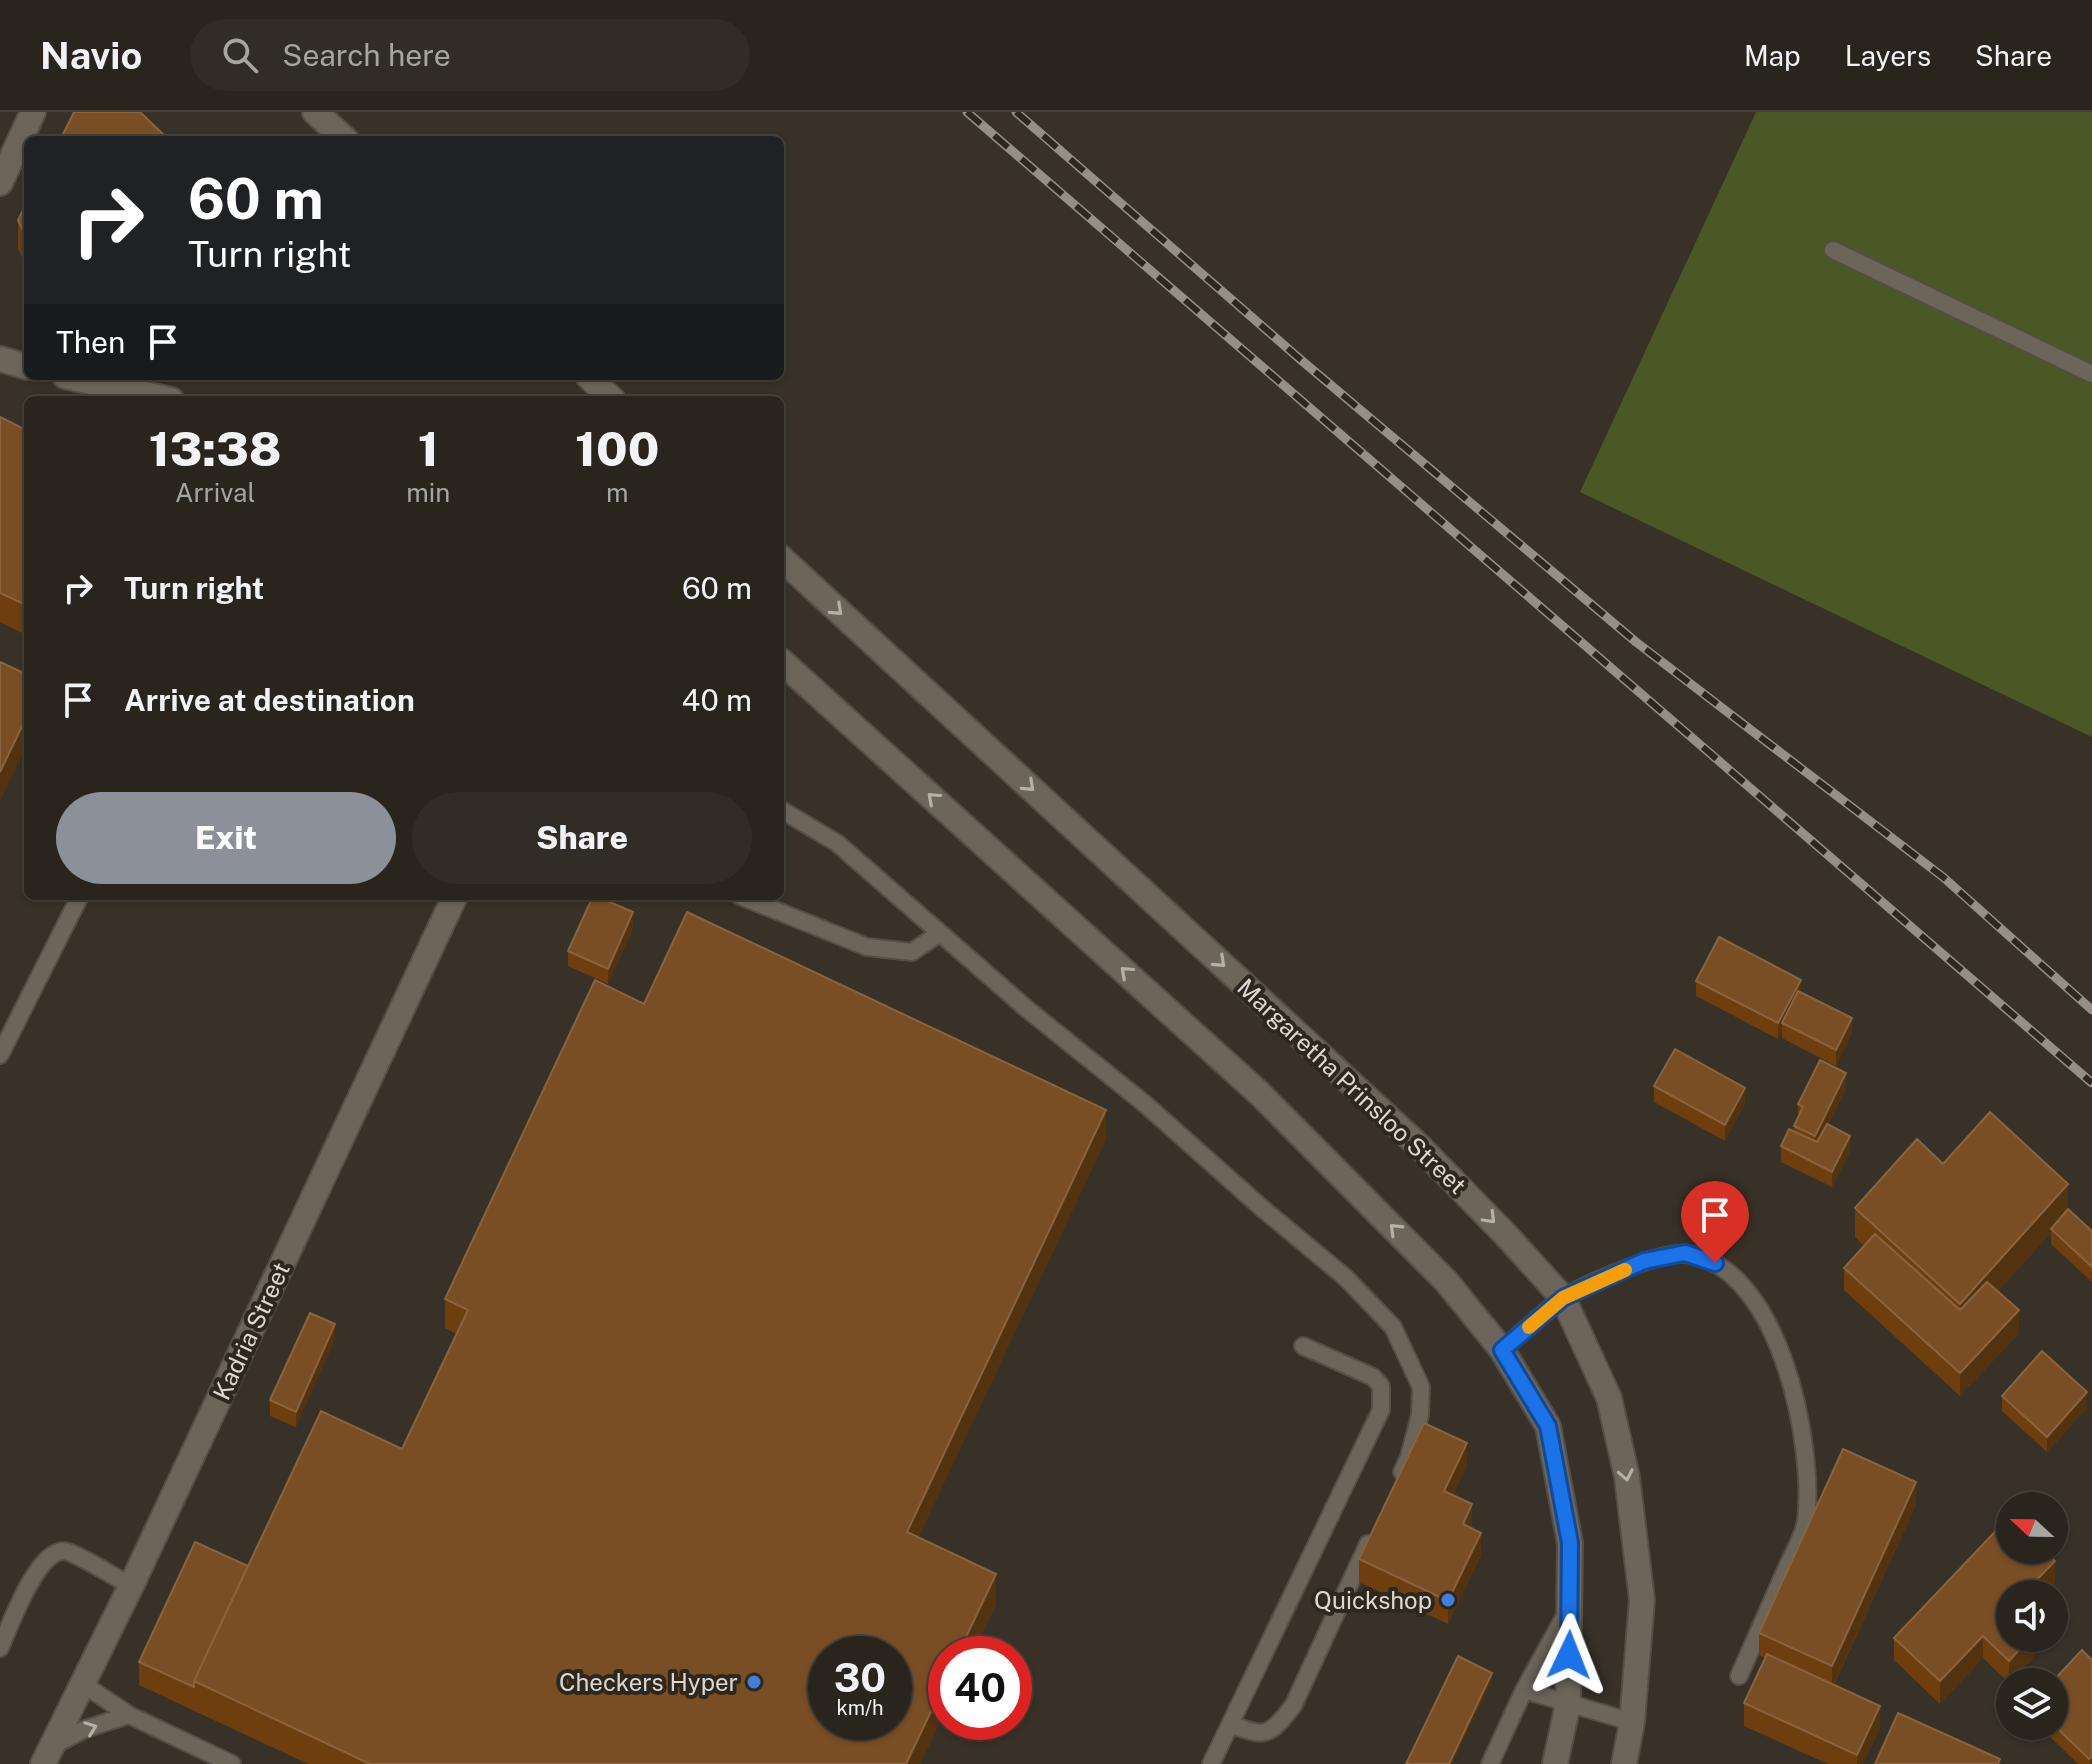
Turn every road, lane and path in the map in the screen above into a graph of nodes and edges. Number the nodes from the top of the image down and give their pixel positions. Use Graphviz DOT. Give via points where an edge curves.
graph roads {
  1 [pos="33,112"];
  2 [pos="315,112"];
  3 [pos="342,136"];
  4 [pos="0,183"];
  5 [pos="1833,250"];
  6 [pos="0,359"];
  7 [pos="24,366"];
  8 [pos="2092,374"];
  9 [pos="83,380"];
  10 [pos="592,380"];
  11 [pos="153,396"];
  12 [pos="609,396"];
  13 [pos="784,561"];
  14 [pos="784,664"];
  15 [pos="784,811"];
  16 [pos="78,900"];
  17 [pos="453,900"];
  18 [pos="750,900"];
  19 [pos="940,933"];
  20 [pos="0,1055"];
  21 [pos="1563,1298"];
  22 [pos="1303,1346"];
  23 [pos="1502,1350"];
  24 [pos="1396,1484"];
  25 [pos="1377,1526"];
  26 [pos="131,1586"];
  27 [pos="1571,1606"];
  28 [pos="0,1648"];
  29 [pos="1739,1676"];
  30 [pos="83,1684"];
  31 [pos="1524,1690"];
  32 [pos="1568,1704"];
  33 [pos="129,1715"];
  34 [pos="1632,1722"];
  35 [pos="1231,1724"];
  36 [pos="49,1754"];
  37 [pos="232,1764"];
  38 [pos="1211,1764"];
  39 [pos="1490,1764"];
  40 [pos="1555,1764"];
  41 [pos="1624,1764"];
  1 -- 4 [label="street"];
  2 -- 3 [label="street"];
  5 -- 8 [label="lane"];
  6 -- 7 [label="street"];
  9 -- 11 [label="street"];
  10 -- 12 [label="street"];
  13 -- 21 [label="street, Margaretha Prinsloo Street, one-way" via="1417,1144"];
  23 -- 14 [label="street, one-way" via="1446,1281 1259,1093"];
  15 -- 19 [label="lane" via="837,843"];
  16 -- 20 [label="lane"];
  17 -- 26 [label="street, Kadria Street"];
  18 -- 19 [label="lane" via="867,947 912,952"];
  19 -- 24 [label="lane" via="1346,1278 1393,1327 1421,1387 1420,1415"];
  21 -- 23 [label="lane"];
  21 -- 29 [label="lane" via="1644,1261 1685,1253 1715,1263 1749,1292 1774,1333 1792,1386 1808,1467 1806,1524"];
  21 -- 34 [label="street, Margaretha Prinsloo Street, one-way" via="1609,1398 1627,1477 1642,1600"];
  22 -- 35 [label="lane" via="1373,1377 1381,1386 1381,1410"];
  23 -- 27 [label="street" via="1548,1426 1570,1543"];
  25 -- 35 [label="lane" via="1293,1706 1268,1733 1255,1734"];
  26 -- 28 [label="lane" via="67,1551 54,1553 30,1584"];
  26 -- 30 [label="street, Kadria Street"];
  27 -- 31 [label="lane"];
  27 -- 32 [label="street"];
  30 -- 33 [label="lane"];
  30 -- 36 [label="street, Kadria Street"];
  31 -- 32 [label="lane"];
  31 -- 39 [label="lane"];
  32 -- 34 [label="lane"];
  32 -- 40 [label="street"];
  36 -- 33 [label="lane, one-way" via="85,1729"];
  33 -- 37 [label="lane"];
  34 -- 41 [label="street, Margaretha Prinsloo Street"];
  35 -- 38 [label="lane"];
}
